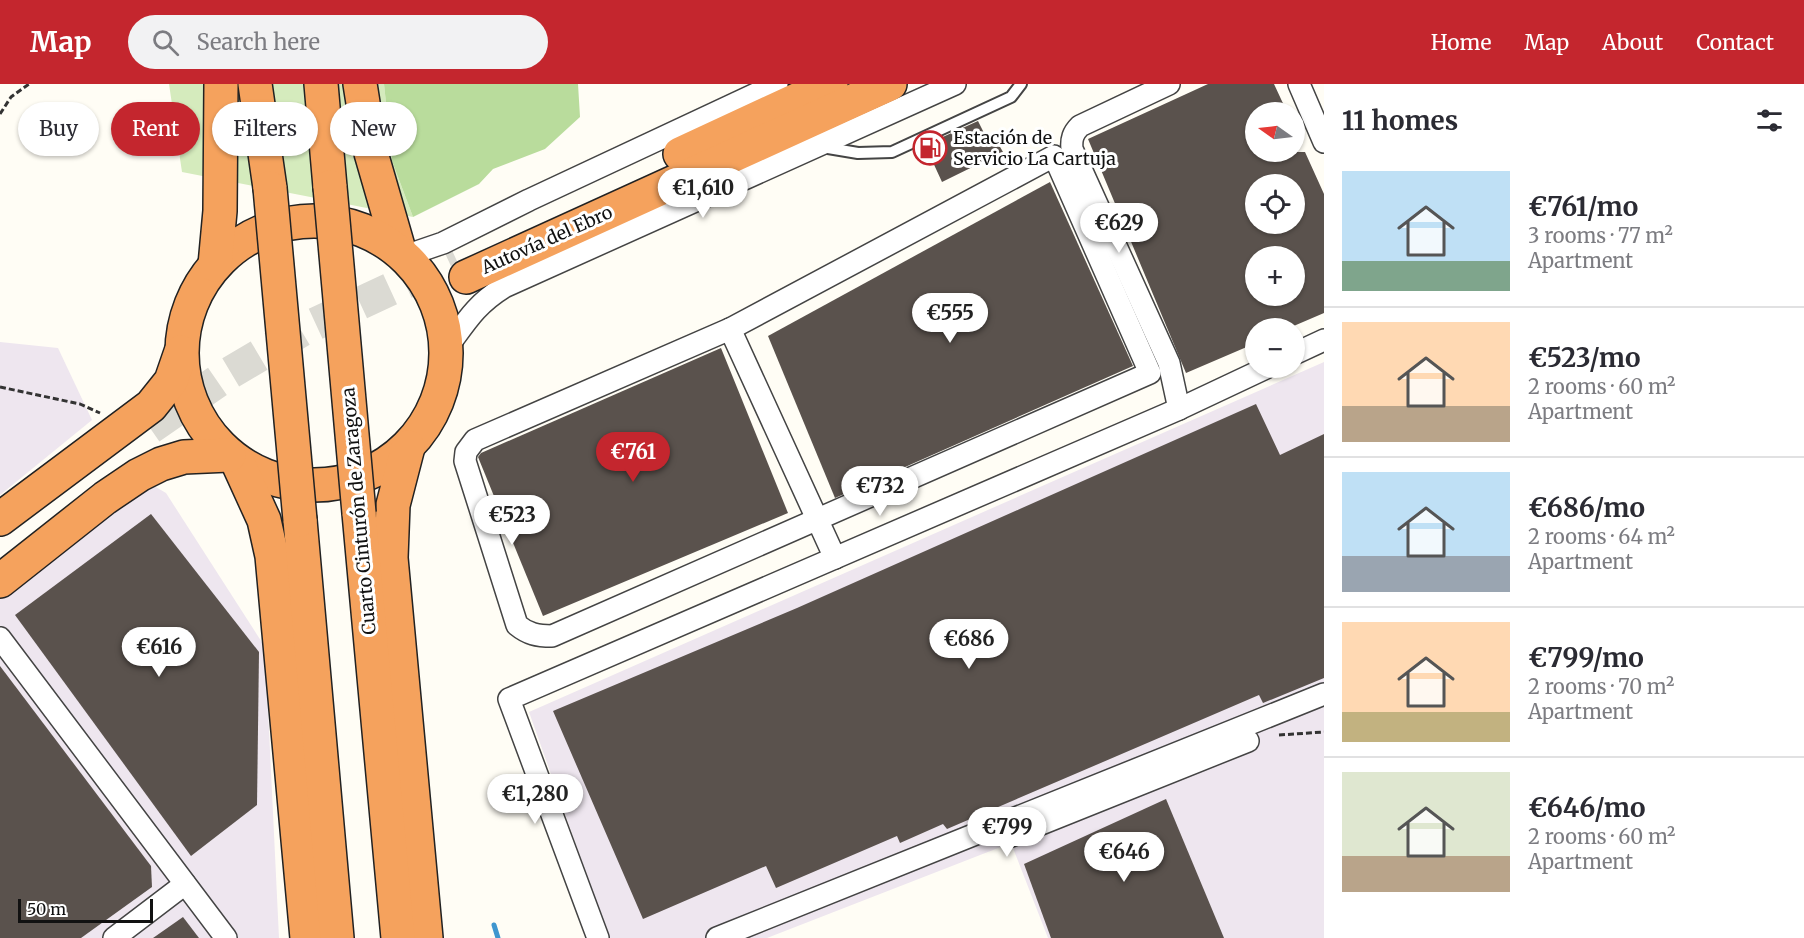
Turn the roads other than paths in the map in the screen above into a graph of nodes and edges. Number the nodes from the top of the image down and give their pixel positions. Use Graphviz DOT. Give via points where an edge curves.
graph roads {
  1 [pos="220,84"];
  2 [pos="255,84"];
  3 [pos="321,84"];
  4 [pos="360,84"];
  5 [pos="777,84"];
  6 [pos="831,84"];
  7 [pos="890,84"];
  8 [pos="955,84"];
  9 [pos="1021,84"];
  10 [pos="1169,84"];
  11 [pos="1299,84"];
  12 [pos="1324,142"];
  13 [pos="819,146"];
  14 [pos="402,253"];
  15 [pos="215,265"];
  16 [pos="730,329"];
  17 [pos="1324,340"];
  18 [pos="446,349"];
  19 [pos="1305,349"];
  20 [pos="181,352"];
  21 [pos="1150,373"];
  22 [pos="1245,378"];
  23 [pos="1179,409"];
  24 [pos="408,447"];
  25 [pos="234,459"];
  26 [pos="0,519"];
  27 [pos="816,519"];
  28 [pos="0,543"];
  29 [pos="835,558"];
  30 [pos="0,562"];
  31 [pos="0,581"];
  32 [pos="0,638"];
  33 [pos="1324,694"];
  34 [pos="1248,741"];
  35 [pos="185,884"];
  36 [pos="114,938"];
  37 [pos="226,938"];
  38 [pos="307,938"];
  39 [pos="337,938"];
  40 [pos="398,938"];
  41 [pos="426,938"];
  42 [pos="598,938"];
  43 [pos="717,938"];
  44 [pos="751,938"];
  1 -- 15 [label="highway" via="220,211"];
  2 -- 39 [label="highway, bridge" via="270,188"];
  3 -- 40 [label="highway, Cuarto Cinturón de Zaragoza, bridge"];
  4 -- 14 [label="highway" via="371,153"];
  5 -- 14 [label="street" via="443,243"];
  6 -- 7 [label="highway, Autovía del Ebro" via="461,268"];
  8 -- 13 [label="street"];
  9 -- 13 [label="lane" via="1011,97 892,152 858,153"];
  10 -- 23 [label="street" via="1080,126 1071,140 1169,363"];
  11 -- 12 [label="street"];
  13 -- 18 [label="street" via="504,287 484,300"];
  14 -- 15 [label="highway" via="356,227 305,220 255,234"];
  14 -- 18 [label="highway" via="430,289 439,310"];
  15 -- 20 [label="highway" via="190,305"];
  16 -- 21 [label="street" via="1054,156"];
  16 -- 27 [label="street"];
  16 -- 27 [label="street" via="469,444 465,461 517,625 525,632 552,636"];
  17 -- 19 [label="street"];
  18 -- 24 [label="highway" via="437,401 425,426"];
  20 -- 25 [label="highway" via="194,409 212,438"];
  20 -- 26 [label="highway" via="171,381 151,406"];
  21 -- 23 [label="street"];
  21 -- 27 [label="street"];
  22 -- 23 [label="street"];
  23 -- 29 [label="street"];
  24 -- 25 [label="highway" via="371,473 328,485 283,482"];
  24 -- 41 [label="highway" via="393,504 392,558"];
  25 -- 31 [label="highway" via="184,457 139,475"];
  25 -- 38 [label="highway" via="264,520 272,556"];
  27 -- 29 [label="street"];
  28 -- 30 [label="highway" via="155,434"];
  29 -- 42 [label="street" via="509,699"];
  32 -- 35 [label="street"];
  33 -- 43 [label="street"];
  34 -- 44 [label="street"];
  35 -- 36 [label="street"];
  35 -- 37 [label="street"];
}
